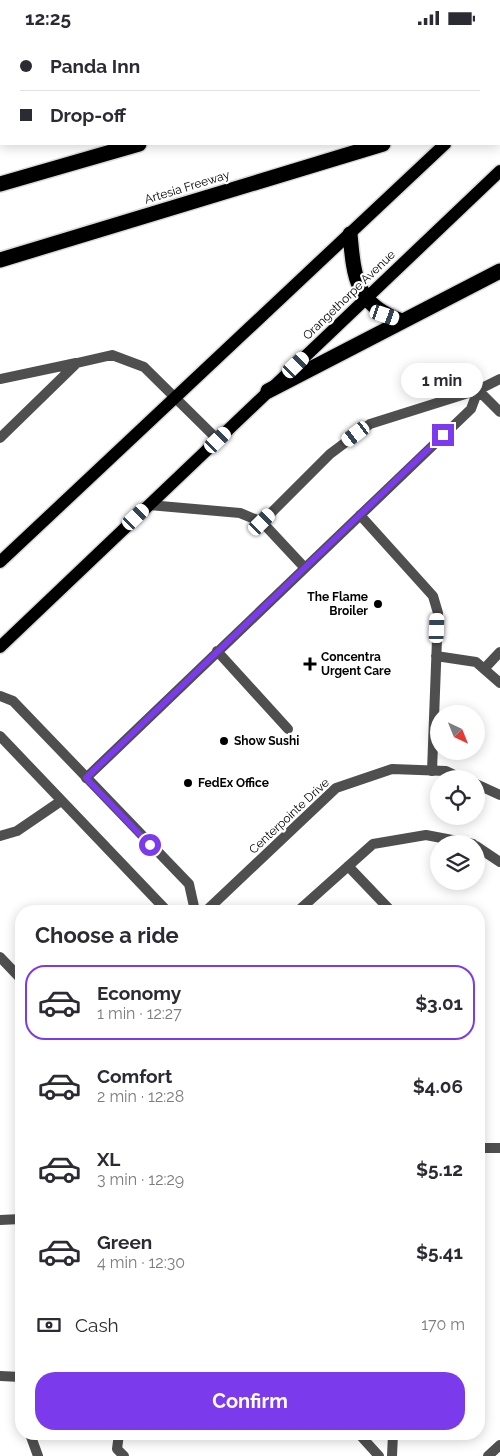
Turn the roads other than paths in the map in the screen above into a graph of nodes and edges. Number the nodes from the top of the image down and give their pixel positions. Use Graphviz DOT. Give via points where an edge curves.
graph roads {
  1 [pos="136,145"];
  2 [pos="381,145"];
  3 [pos="444,145"];
  4 [pos="500,171"];
  5 [pos="0,184"];
  6 [pos="350,234"];
  7 [pos="0,260"];
  8 [pos="500,271"];
  9 [pos="366,299"];
  10 [pos="402,321"];
  11 [pos="77,363"];
  12 [pos="0,379"];
  13 [pos="500,379"];
  14 [pos="478,390"];
  15 [pos="268,391"];
  16 [pos="174,396"];
  17 [pos="500,411"];
  18 [pos="0,438"];
  19 [pos="218,440"];
  20 [pos="149,505"];
  21 [pos="360,515"];
  22 [pos="262,522"];
  23 [pos="0,562"];
  24 [pos="304,567"];
  25 [pos="0,647"];
  26 [pos="217,651"];
  27 [pos="500,652"];
  28 [pos="436,657"];
  29 [pos="484,669"];
  30 [pos="500,683"];
  31 [pos="0,696"];
  32 [pos="288,729"];
  33 [pos="0,736"];
  34 [pos="432,770"];
  35 [pos="430,771"];
  36 [pos="86,778"];
  37 [pos="485,788"];
  38 [pos="500,795"];
  39 [pos="61,801"];
  40 [pos="0,835"];
  41 [pos="430,836"];
  42 [pos="485,851"];
  43 [pos="500,861"];
  44 [pos="348,866"];
  45 [pos="161,905"];
  46 [pos="194,905"];
  47 [pos="212,905"];
  48 [pos="305,905"];
  49 [pos="385,905"];
  50 [pos="0,957"];
  51 [pos="15,973"];
  52 [pos="485,1148"];
  53 [pos="500,1148"];
  54 [pos="15,1219"];
  55 [pos="0,1220"];
  56 [pos="0,1376"];
  57 [pos="15,1377"];
  58 [pos="32,1440"];
  59 [pos="118,1440"];
  60 [pos="364,1440"];
  61 [pos="393,1440"];
  62 [pos="500,1445"];
  63 [pos="38,1456"];
  64 [pos="124,1456"];
  65 [pos="379,1456"];
  66 [pos="392,1456"];
  67 [pos="488,1456"];
  1 -- 5 [label="highway"];
  2 -- 7 [label="highway, Artesia Freeway"];
  3 -- 6 [label="main road"];
  4 -- 9 [label="main road, Orangethorpe Avenue"];
  6 -- 9 [label="highway" via="354,275"];
  6 -- 16 [label="main road"];
  8 -- 10 [label="highway"];
  9 -- 10 [label="highway" via="385,315"];
  9 -- 15 [label="main road, Orangethorpe Avenue"];
  10 -- 15 [label="highway"];
  11 -- 12 [label="street"];
  11 -- 16 [label="street" via="112,355 144,367"];
  11 -- 18 [label="street"];
  13 -- 14 [label="street"];
  14 -- 17 [label="street"];
  14 -- 21 [label="street" via="471,409"];
  14 -- 22 [label="street" via="370,424 330,454"];
  15 -- 19 [label="main road, Orangethorpe Avenue"];
  16 -- 19 [label="street"];
  16 -- 23 [label="main road"];
  19 -- 20 [label="main road, Orangethorpe Avenue"];
  20 -- 22 [label="street" via="240,513"];
  20 -- 25 [label="main road, Orangethorpe Avenue"];
  21 -- 24 [label="street"];
  21 -- 28 [label="street" via="433,596 438,613"];
  22 -- 24 [label="street"];
  24 -- 26 [label="street"];
  26 -- 32 [label="street"];
  26 -- 36 [label="street"];
  27 -- 29 [label="street"];
  28 -- 29 [label="street" via="476,662"];
  28 -- 34 [label="street"];
  29 -- 30 [label="street"];
  31 -- 36 [label="street" via="13,701"];
  33 -- 39 [label="street"];
  35 -- 47 [label="street, Centerpointe Drive" via="392,769 336,788"];
  36 -- 46 [label="street" via="189,885"];
  37 -- 38 [label="street"];
  39 -- 40 [label="street" via="18,831"];
  39 -- 45 [label="street"];
  41 -- 44 [label="street" via="373,844"];
  42 -- 43 [label="street"];
  44 -- 48 [label="street"];
  44 -- 49 [label="street"];
  50 -- 51 [label="street"];
  52 -- 53 [label="street"];
  54 -- 55 [label="street"];
  56 -- 57 [label="street"];
  58 -- 63 [label="street"];
  59 -- 64 [label="street" via="117,1449"];
  60 -- 65 [label="street"];
  61 -- 66 [label="street"];
  62 -- 67 [label="street"];
}
